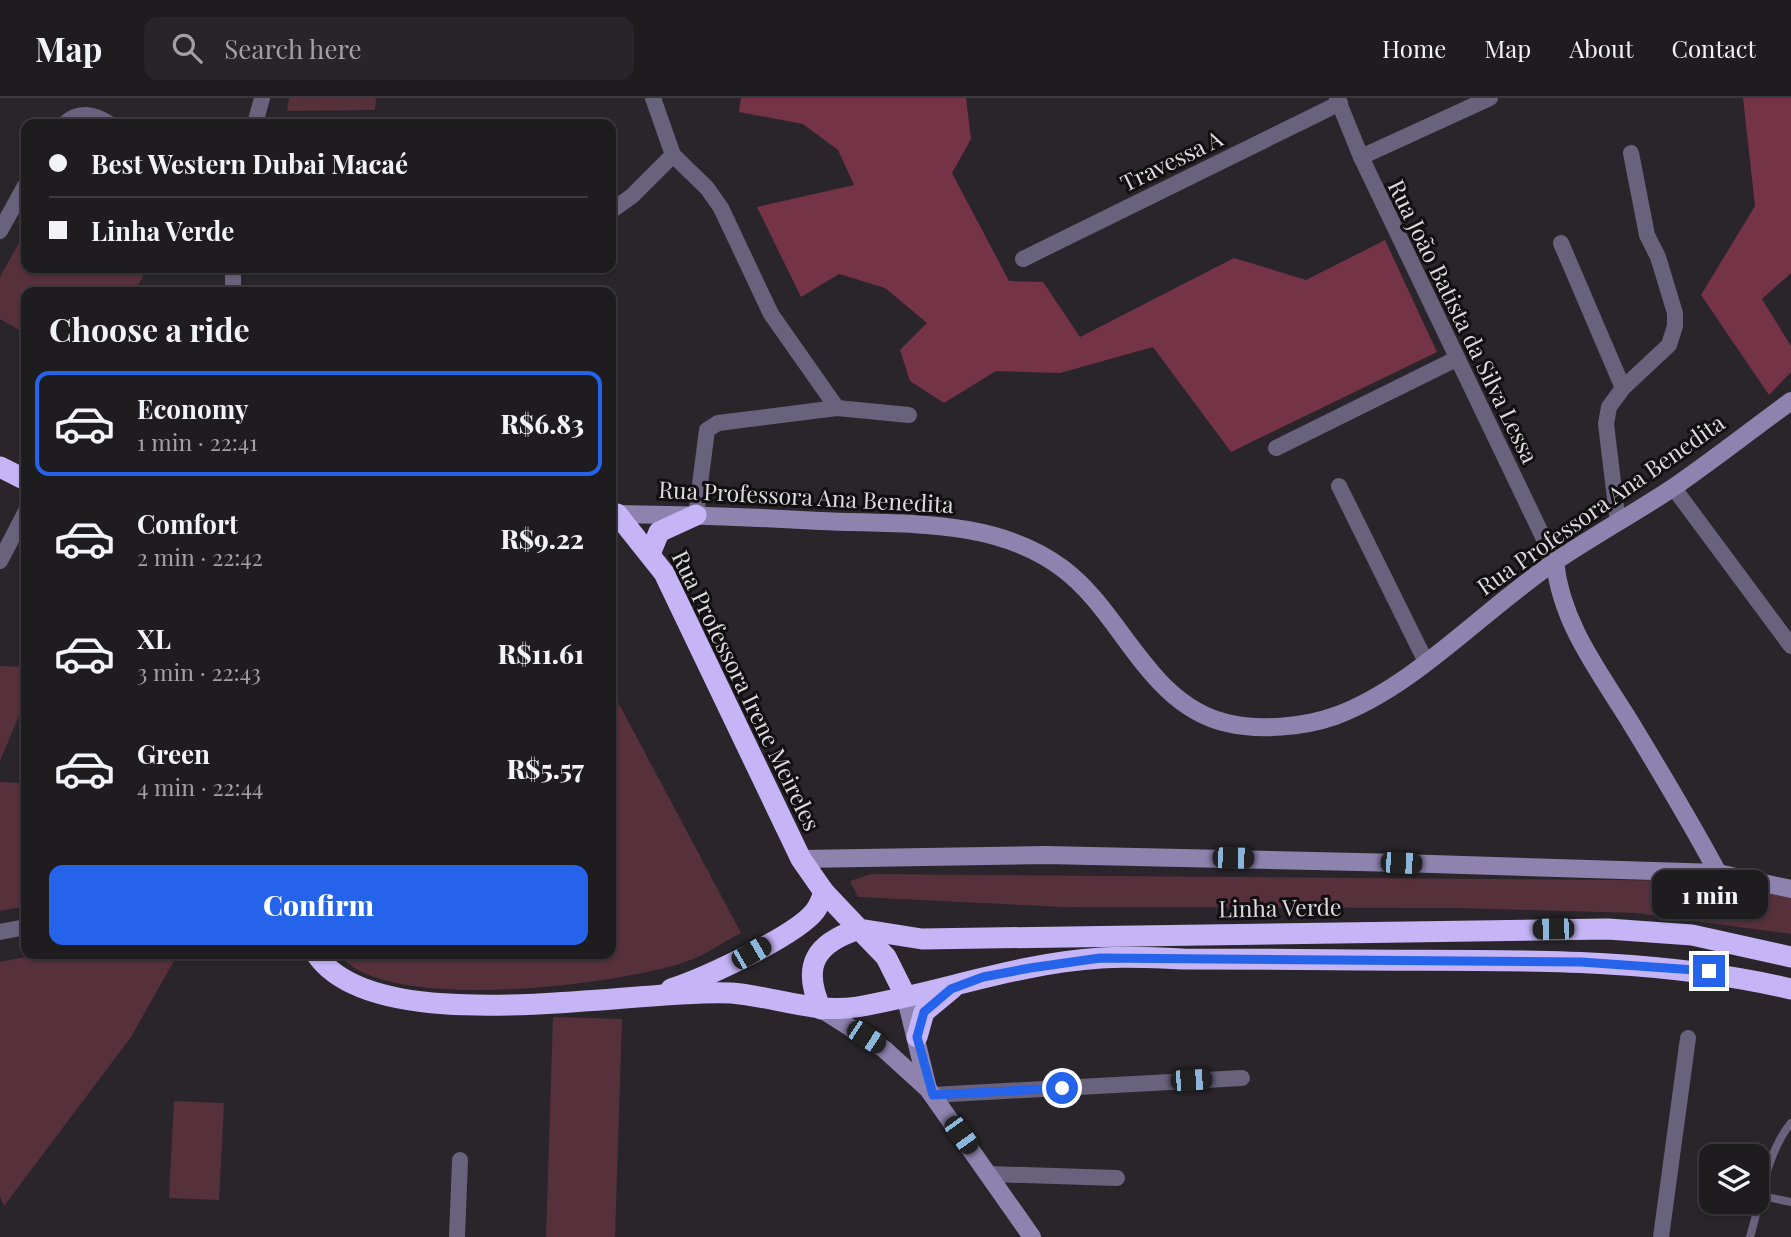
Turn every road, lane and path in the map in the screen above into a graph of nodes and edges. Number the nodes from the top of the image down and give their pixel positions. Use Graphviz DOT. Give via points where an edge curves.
graph roads {
  1 [pos="262,98"];
  2 [pos="653,98"];
  3 [pos="1490,98"];
  4 [pos="1339,101"];
  5 [pos="73,119"];
  6 [pos="100,119"];
  7 [pos="256,119"];
  8 [pos="1631,153"];
  9 [pos="673,155"];
  10 [pos="1361,157"];
  11 [pos="21,193"];
  12 [pos="616,207"];
  13 [pos="0,231"];
  14 [pos="1561,243"];
  15 [pos="1023,259"];
  16 [pos="1456,359"];
  17 [pos="1623,388"];
  18 [pos="1791,401"];
  19 [pos="836,408"];
  20 [pos="909,415"];
  21 [pos="1276,448"];
  22 [pos="0,467"];
  23 [pos="21,478"];
  24 [pos="1339,486"];
  25 [pos="1673,487"];
  26 [pos="616,514"];
  27 [pos="696,514"];
  28 [pos="616,516"];
  29 [pos="21,521"];
  30 [pos="1618,523"];
  31 [pos="650,554"];
  32 [pos="0,561"];
  33 [pos="1555,562"];
  34 [pos="1791,646"];
  35 [pos="1426,662"];
  36 [pos="801,859"];
  37 [pos="1718,873"];
  38 [pos="1791,889"];
  39 [pos="824,892"];
  40 [pos="21,928"];
  41 [pos="859,929"];
  42 [pos="0,932"];
  43 [pos="1791,957"];
  44 [pos="321,959"];
  45 [pos="983,977"];
  46 [pos="1791,989"];
  47 [pos="653,995"];
  48 [pos="905,995"];
  49 [pos="821,1009"];
  50 [pos="917,1037"];
  51 [pos="1688,1038"];
  52 [pos="1242,1077"];
  53 [pos="930,1092"];
  54 [pos="1791,1123"];
  55 [pos="460,1160"];
  56 [pos="989,1174"];
  57 [pos="1769,1174"];
  58 [pos="1117,1178"];
  59 [pos="1769,1197"];
  60 [pos="1791,1202"];
  61 [pos="1757,1214"];
  62 [pos="457,1237"];
  63 [pos="1032,1237"];
  64 [pos="1661,1237"];
  65 [pos="1751,1237"];
  1 -- 7 [label="street"];
  2 -- 9 [label="street"];
  3 -- 10 [label="street"];
  4 -- 10 [label="street, Rua João Batista da Silva Lessa"];
  4 -- 15 [label="street, Travessa A"];
  5 -- 6 [label="street" via="91,114"];
  8 -- 17 [label="street" via="1647,234 1675,313 1675,326 1670,345"];
  9 -- 12 [label="street"];
  9 -- 19 [label="street" via="721,208 771,314"];
  10 -- 16 [label="street, Rua João Batista da Silva Lessa"];
  11 -- 13 [label="street"];
  14 -- 17 [label="street"];
  16 -- 21 [label="street"];
  16 -- 33 [label="street, Rua João Batista da Silva Lessa"];
  17 -- 30 [label="street" via="1609,407 1606,424"];
  18 -- 25 [label="street, Rua Professora Ana Benedita"];
  19 -- 20 [label="street"];
  19 -- 27 [label="street" via="718,423 707,430"];
  22 -- 23 [label="highway"];
  24 -- 35 [label="street"];
  25 -- 30 [label="street, Rua Professora Ana Benedita"];
  25 -- 34 [label="street"];
  26 -- 27 [label="street, Rua Professora Ana Benedita"];
  27 -- 31 [label="highway" via="659,531"];
  27 -- 35 [label="street, Rua Professora Ana Benedita" via="957,527 1008,540 1065,570 1176,696 1200,714 1229,724 1316,722 1363,704"];
  28 -- 31 [label="highway, Rua Professora Irene Meireles"];
  29 -- 32 [label="street"];
  30 -- 33 [label="street, Rua Professora Ana Benedita"];
  31 -- 36 [label="highway, Rua Professora Irene Meireles" via="664,573"];
  33 -- 35 [label="street, Rua Professora Ana Benedita"];
  33 -- 37 [label="street" via="1559,595 1575,632"];
  36 -- 37 [label="street" via="1046,855"];
  36 -- 39 [label="highway"];
  37 -- 38 [label="street"];
  39 -- 41 [label="highway"];
  39 -- 47 [label="highway" via="816,911 799,925 713,973"];
  40 -- 42 [label="street"];
  41 -- 43 [label="highway, Linha Verde" via="922,939 1608,929 1692,935"];
  41 -- 48 [label="highway" via="886,957"];
  41 -- 49 [label="highway" via="835,937 813,963 811,979"];
  44 -- 47 [label="highway" via="353,984 431,1003 499,1006"];
  45 -- 46 [label="highway" via="1100,958 1531,961 1709,971"];
  45 -- 48 [label="highway"];
  45 -- 50 [label="highway" via="951,989 931,1004"];
  47 -- 49 [label="highway" via="729,993"];
  48 -- 49 [label="highway" via="856,1007"];
  48 -- 50 [label="street"];
  49 -- 53 [label="street" via="884,1049"];
  50 -- 53 [label="street"];
  51 -- 64 [label="street"];
  52 -- 53 [label="street"];
  53 -- 56 [label="street"];
  54 -- 57 [label="lane" via="1782,1134"];
  55 -- 62 [label="street"];
  56 -- 58 [label="street"];
  56 -- 63 [label="street"];
  59 -- 60 [label="lane"];
  61 -- 65 [label="lane"];
}
